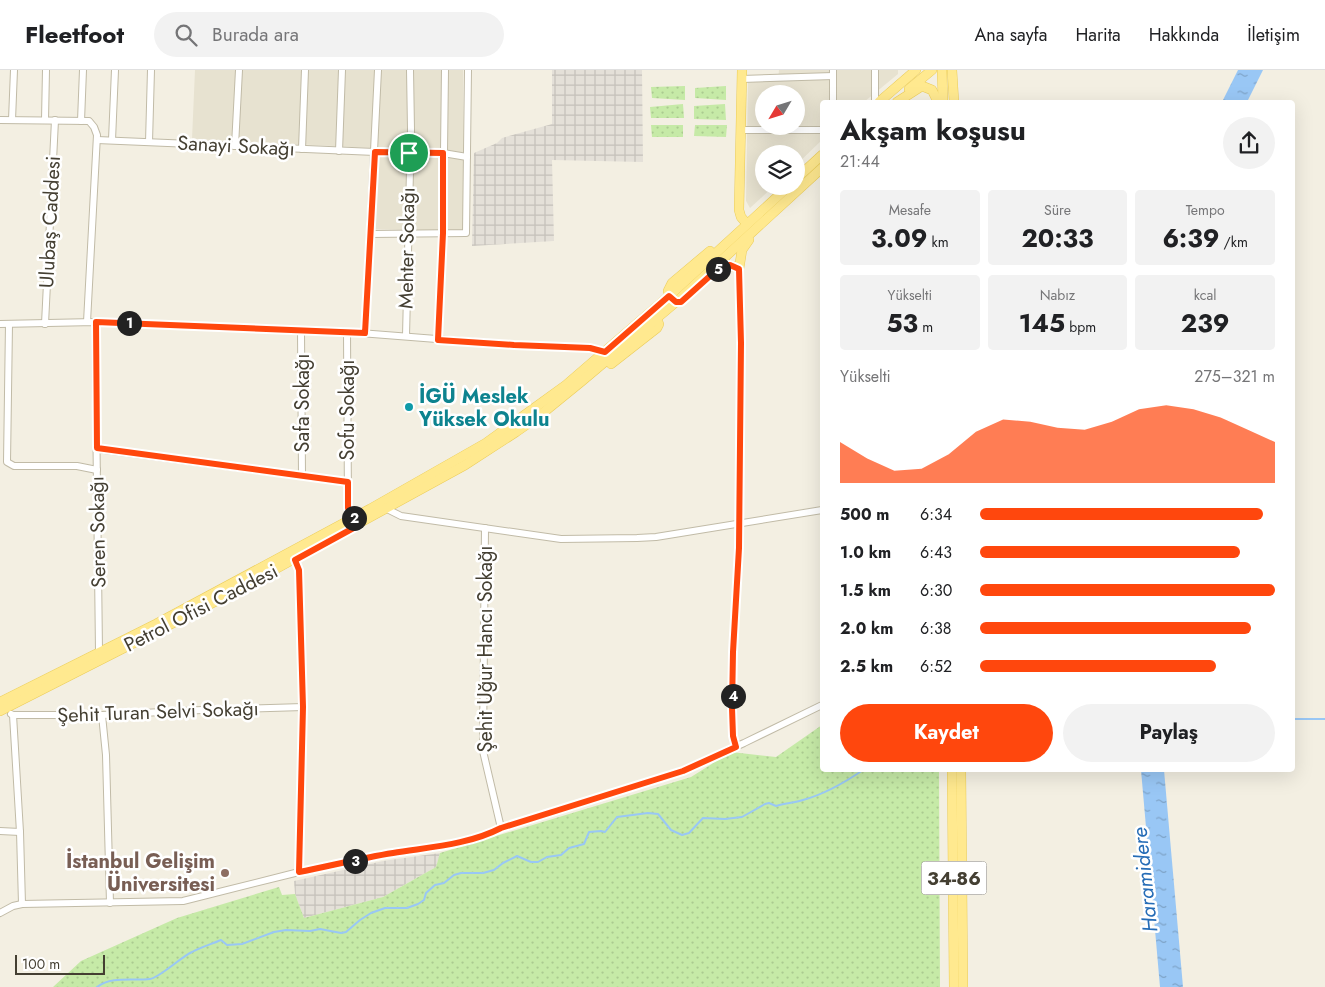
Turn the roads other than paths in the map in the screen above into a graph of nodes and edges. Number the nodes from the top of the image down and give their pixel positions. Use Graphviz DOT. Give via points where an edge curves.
graph roads {
  1 [pos="14,70"];
  2 [pos="46,70"];
  3 [pos="83,70"];
  4 [pos="115,70"];
  5 [pos="151,70"];
  6 [pos="239,70"];
  7 [pos="305,70"];
  8 [pos="342,70"];
  9 [pos="378,70"];
  10 [pos="410,70"];
  11 [pos="445,70"];
  12 [pos="468,70"];
  13 [pos="875,70"];
  14 [pos="916,70"];
  15 [pos="932,70"];
  16 [pos="942,70"];
  17 [pos="952,70"];
  18 [pos="833,73"];
  19 [pos="742,74"];
  20 [pos="833,100"];
  21 [pos="875,100"];
  22 [pos="881,100"];
  23 [pos="898,100"];
  24 [pos="899,100"];
  25 [pos="937,100"];
  26 [pos="943,100"];
  27 [pos="954,100"];
  28 [pos="0,120"];
  29 [pos="12,120"];
  30 [pos="45,120"];
  31 [pos="55,120"];
  32 [pos="81,121"];
  33 [pos="741,130"];
  34 [pos="820,130"];
  35 [pos="96,140"];
  36 [pos="112,140"];
  37 [pos="149,142"];
  38 [pos="235,146"];
  39 [pos="302,149"];
  40 [pos="339,150"];
  41 [pos="375,152"];
  42 [pos="409,153"];
  43 [pos="443,153"];
  44 [pos="467,157"];
  45 [pos="820,157"];
  46 [pos="820,170"];
  47 [pos="805,171"];
  48 [pos="778,195"];
  49 [pos="777,208"];
  50 [pos="747,224"];
  51 [pos="443,233"];
  52 [pos="370,234"];
  53 [pos="408,234"];
  54 [pos="739,269"];
  55 [pos="673,299"];
  56 [pos="653,315"];
  57 [pos="87,322"];
  58 [pos="96,322"];
  59 [pos="0,324"];
  60 [pos="8,324"];
  61 [pos="45,324"];
  62 [pos="301,330"];
  63 [pos="347,332"];
  64 [pos="365,333"];
  65 [pos="406,336"];
  66 [pos="438,340"];
  67 [pos="605,352"];
  68 [pos="97,448"];
  69 [pos="97,470"];
  70 [pos="302,476"];
  71 [pos="348,482"];
  72 [pos="387,508"];
  73 [pos="820,510"];
  74 [pos="356,521"];
  75 [pos="739,523"];
  76 [pos="485,528"];
  77 [pos="295,560"];
  78 [pos="100,651"];
  79 [pos="820,706"];
  80 [pos="2,707"];
  81 [pos="303,707"];
  82 [pos="13,715"];
  83 [pos="102,716"];
  84 [pos="736,747"];
  85 [pos="951,772"];
  86 [pos="961,772"];
  87 [pos="501,828"];
  88 [pos="0,831"];
  89 [pos="20,832"];
  90 [pos="299,872"];
  91 [pos="110,903"];
  92 [pos="22,904"];
  93 [pos="0,913"];
  94 [pos="954,987"];
  95 [pos="963,987"];
  1 -- 29 [label="street"];
  2 -- 30 [label="street"];
  3 -- 32 [label="street"];
  4 -- 36 [label="street"];
  5 -- 37 [label="street"];
  6 -- 38 [label="street"];
  7 -- 39 [label="street"];
  8 -- 40 [label="street"];
  9 -- 41 [label="street"];
  10 -- 42 [label="street, Mehter Sokağı"];
  11 -- 43 [label="street"];
  12 -- 44 [label="street"];
  13 -- 21 [label="street"];
  14 -- 22 [label="main road"];
  15 -- 23 [label="main road"];
  16 -- 26 [label="main road"];
  17 -- 27 [label="main road"];
  18 -- 19 [label="street"];
  18 -- 20 [label="street"];
  19 -- 33 [label="main road"];
  24 -- 25 [label="main road" via="922,86 932,90"];
  28 -- 29 [label="street"];
  29 -- 30 [label="street"];
  30 -- 31 [label="street"];
  31 -- 32 [label="street"];
  31 -- 61 [label="street, Ulubaş Caddesi"];
  32 -- 35 [label="street" via="89,121 94,127"];
  33 -- 34 [label="street"];
  33 -- 50 [label="main road" via="739,210"];
  35 -- 36 [label="street, Sanayi Sokağı"];
  35 -- 57 [label="street"];
  36 -- 37 [label="street, Sanayi Sokağı"];
  37 -- 38 [label="street, Sanayi Sokağı"];
  38 -- 39 [label="street, Sanayi Sokağı"];
  39 -- 40 [label="street, Sanayi Sokağı"];
  40 -- 41 [label="street, Sanayi Sokağı"];
  41 -- 42 [label="street, Sanayi Sokağı"];
  41 -- 52 [label="street"];
  42 -- 43 [label="street, Sanayi Sokağı"];
  42 -- 53 [label="street, Mehter Sokağı"];
  43 -- 44 [label="street, Sanayi Sokağı"];
  43 -- 51 [label="street"];
  44 -- 51 [label="street" via="466,233"];
  45 -- 47 [label="main road"];
  46 -- 49 [label="main road, Petrol Ofisi Caddesi"];
  48 -- 50 [label="main road"];
  49 -- 54 [label="main road" via="744,246"];
  49 -- 55 [label="main road, Petrol Ofisi Caddesi"];
  50 -- 55 [label="main road" via="672,283 668,291"];
  51 -- 53 [label="street"];
  51 -- 66 [label="street"];
  52 -- 53 [label="street"];
  52 -- 64 [label="street"];
  53 -- 65 [label="street, Mehter Sokağı"];
  54 -- 55 [label="main road" via="730,265 720,267 686,299 681,302"];
  54 -- 75 [label="street"];
  55 -- 56 [label="main road, Petrol Ofisi Caddesi"];
  56 -- 67 [label="main road, Petrol Ofisi Caddesi"];
  56 -- 72 [label="main road, Petrol Ofisi Caddesi" via="658,326 579,388 465,465"];
  57 -- 58 [label="street"];
  57 -- 61 [label="street"];
  58 -- 62 [label="street"];
  58 -- 68 [label="street, Seren Sokağı"];
  59 -- 60 [label="street"];
  60 -- 61 [label="street"];
  60 -- 69 [label="street" via="7,462 14,466 77,466"];
  62 -- 63 [label="street"];
  62 -- 70 [label="street, Safa Sokağı"];
  63 -- 64 [label="street"];
  63 -- 71 [label="street, Sofu Sokağı"];
  64 -- 65 [label="street"];
  65 -- 66 [label="street"];
  66 -- 67 [label="street" via="590,348"];
  67 -- 74 [label="main road, Petrol Ofisi Caddesi" via="551,397 486,443"];
  68 -- 69 [label="street, Seren Sokağı"];
  68 -- 70 [label="street"];
  69 -- 78 [label="street, Seren Sokağı"];
  70 -- 71 [label="street"];
  71 -- 74 [label="street, Sofu Sokağı" via="348,508"];
  72 -- 74 [label="main road, Petrol Ofisi Caddesi"];
  72 -- 76 [label="street" via="401,516"];
  73 -- 75 [label="street"];
  74 -- 77 [label="main road, Petrol Ofisi Caddesi"];
  74 -- 78 [label="main road, Petrol Ofisi Caddesi"];
  75 -- 76 [label="street" via="637,538 561,538"];
  75 -- 84 [label="street" via="732,708"];
  76 -- 87 [label="street, Şehit Uğur Hancı Sokağı" via="483,751"];
  77 -- 80 [label="main road, Petrol Ofisi Caddesi"];
  77 -- 81 [label="street" via="299,570"];
  78 -- 80 [label="main road, Petrol Ofisi Caddesi"];
  79 -- 84 [label="street"];
  80 -- 82 [label="street"];
  81 -- 83 [label="street, Şehit Turan Selvi Sokağı"];
  81 -- 90 [label="street"];
  82 -- 83 [label="street, Şehit Turan Selvi Sokağı"];
  82 -- 89 [label="street"];
  83 -- 91 [label="street"];
  84 -- 87 [label="street" via="683,771"];
  85 -- 94 [label="main road, 34-86"];
  86 -- 95 [label="main road, 34-86"];
  87 -- 90 [label="street" via="469,841"];
  88 -- 89 [label="street"];
  89 -- 92 [label="street"];
  90 -- 91 [label="street" via="183,901"];
  91 -- 92 [label="street"];
  92 -- 93 [label="street"];
}
